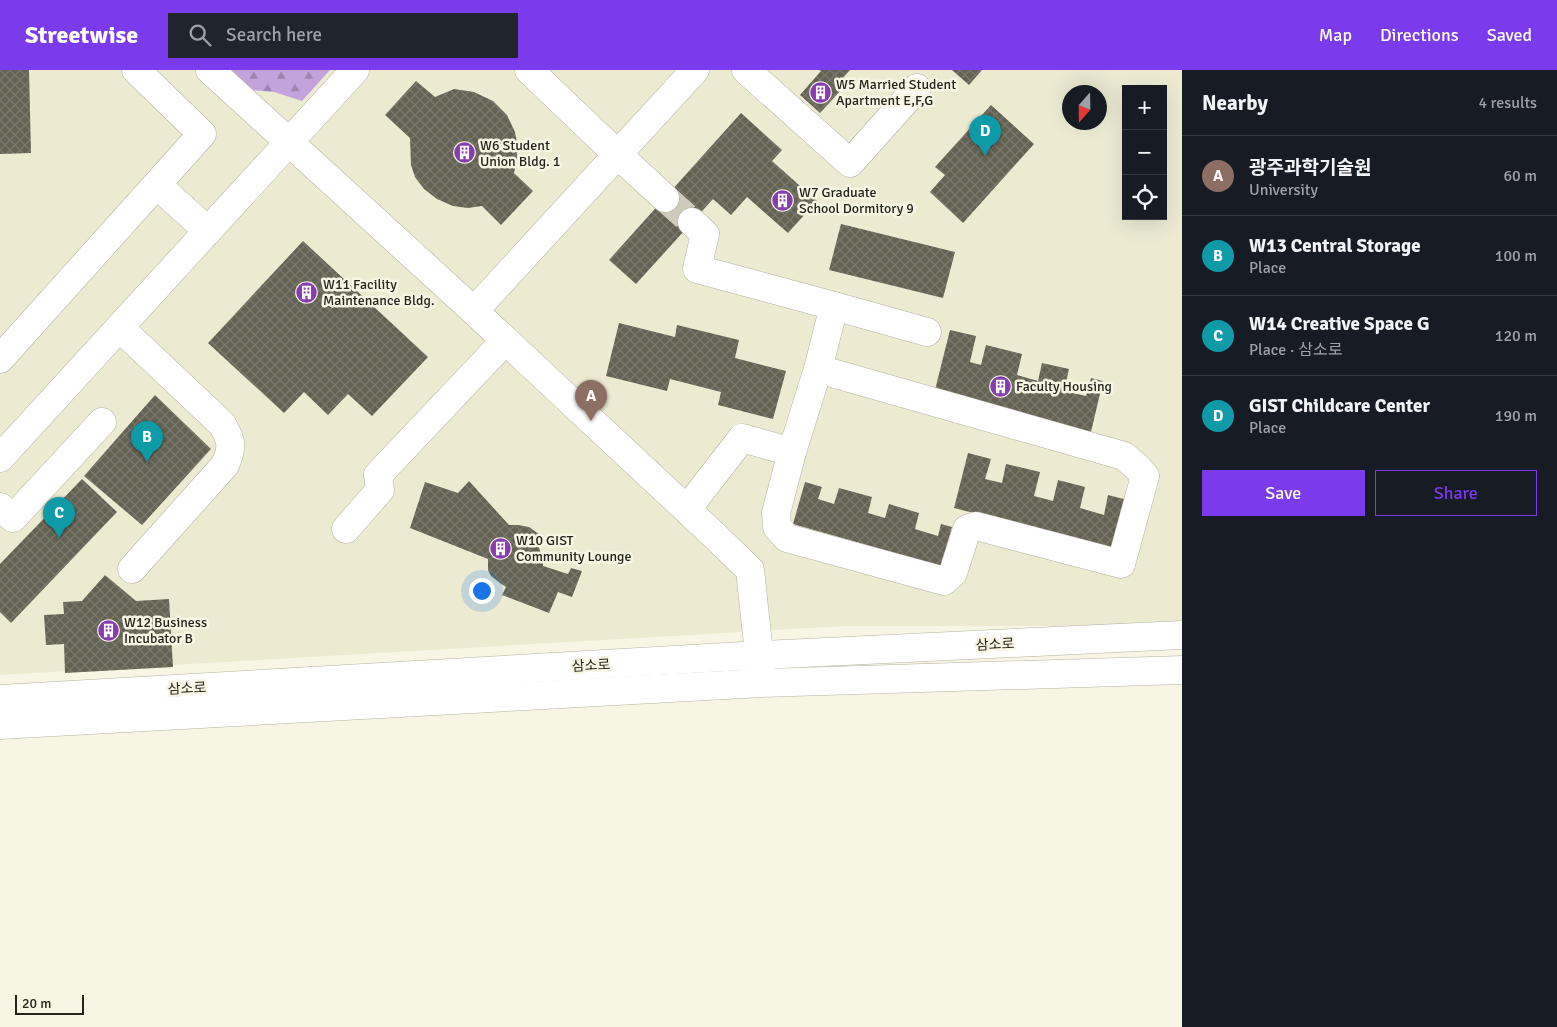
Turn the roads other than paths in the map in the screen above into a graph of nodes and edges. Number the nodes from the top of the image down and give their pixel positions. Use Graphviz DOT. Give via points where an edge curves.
graph roads {
  1 [pos="136,70"];
  2 [pos="210,70"];
  3 [pos="355,70"];
  4 [pos="529,70"];
  5 [pos="695,70"];
  6 [pos="746,70"];
  7 [pos="917,88"];
  8 [pos="289,143"];
  9 [pos="617,154"];
  10 [pos="157,185"];
  11 [pos="665,198"];
  12 [pos="692,222"];
  13 [pos="208,231"];
  14 [pos="834,306"];
  15 [pos="474,311"];
  16 [pos="120,328"];
  17 [pos="927,332"];
  18 [pos="505,341"];
  19 [pos="0,359"];
  20 [pos="818,369"];
  21 [pos="102,422"];
  22 [pos="792,452"];
  23 [pos="0,458"];
  24 [pos="0,507"];
  25 [pos="686,509"];
  26 [pos="346,529"];
  27 [pos="132,569"];
  28 [pos="1182,635"];
  29 [pos="760,655"];
  30 [pos="1182,670"];
  31 [pos="762,684"];
  32 [pos="0,699"];
  33 [pos="0,726"];
  1 -- 10 [label="street" via="202,134"];
  2 -- 8 [label="street"];
  3 -- 8 [label="street"];
  4 -- 9 [label="street"];
  5 -- 9 [label="street"];
  6 -- 7 [label="street" via="850,163"];
  8 -- 13 [label="street"];
  8 -- 15 [label="street"];
  9 -- 11 [label="street"];
  9 -- 15 [label="street"];
  10 -- 13 [label="street"];
  10 -- 19 [label="street"];
  12 -- 14 [label="street" via="705,234 697,269"];
  13 -- 16 [label="street"];
  14 -- 17 [label="street"];
  14 -- 20 [label="street"];
  15 -- 18 [label="street"];
  16 -- 23 [label="street"];
  16 -- 27 [label="street" via="222,424 229,436 231,452 225,465"];
  18 -- 25 [label="street"];
  18 -- 26 [label="street" via="378,475 380,490"];
  20 -- 22 [label="street"];
  20 -- 22 [label="street" via="1124,456 1146,476 1121,564 976,526 967,528 953,573 944,580 786,538 777,527 776,513"];
  21 -- 24 [label="street" via="13,518"];
  22 -- 25 [label="street" via="742,438"];
  25 -- 29 [label="street" via="750,570"];
  28 -- 29 [label="street, 삼소로"];
  29 -- 31 [label="street"];
  29 -- 32 [label="street, 삼소로"];
  30 -- 31 [label="street, 삼소로"];
  31 -- 33 [label="street, 삼소로"];
}
